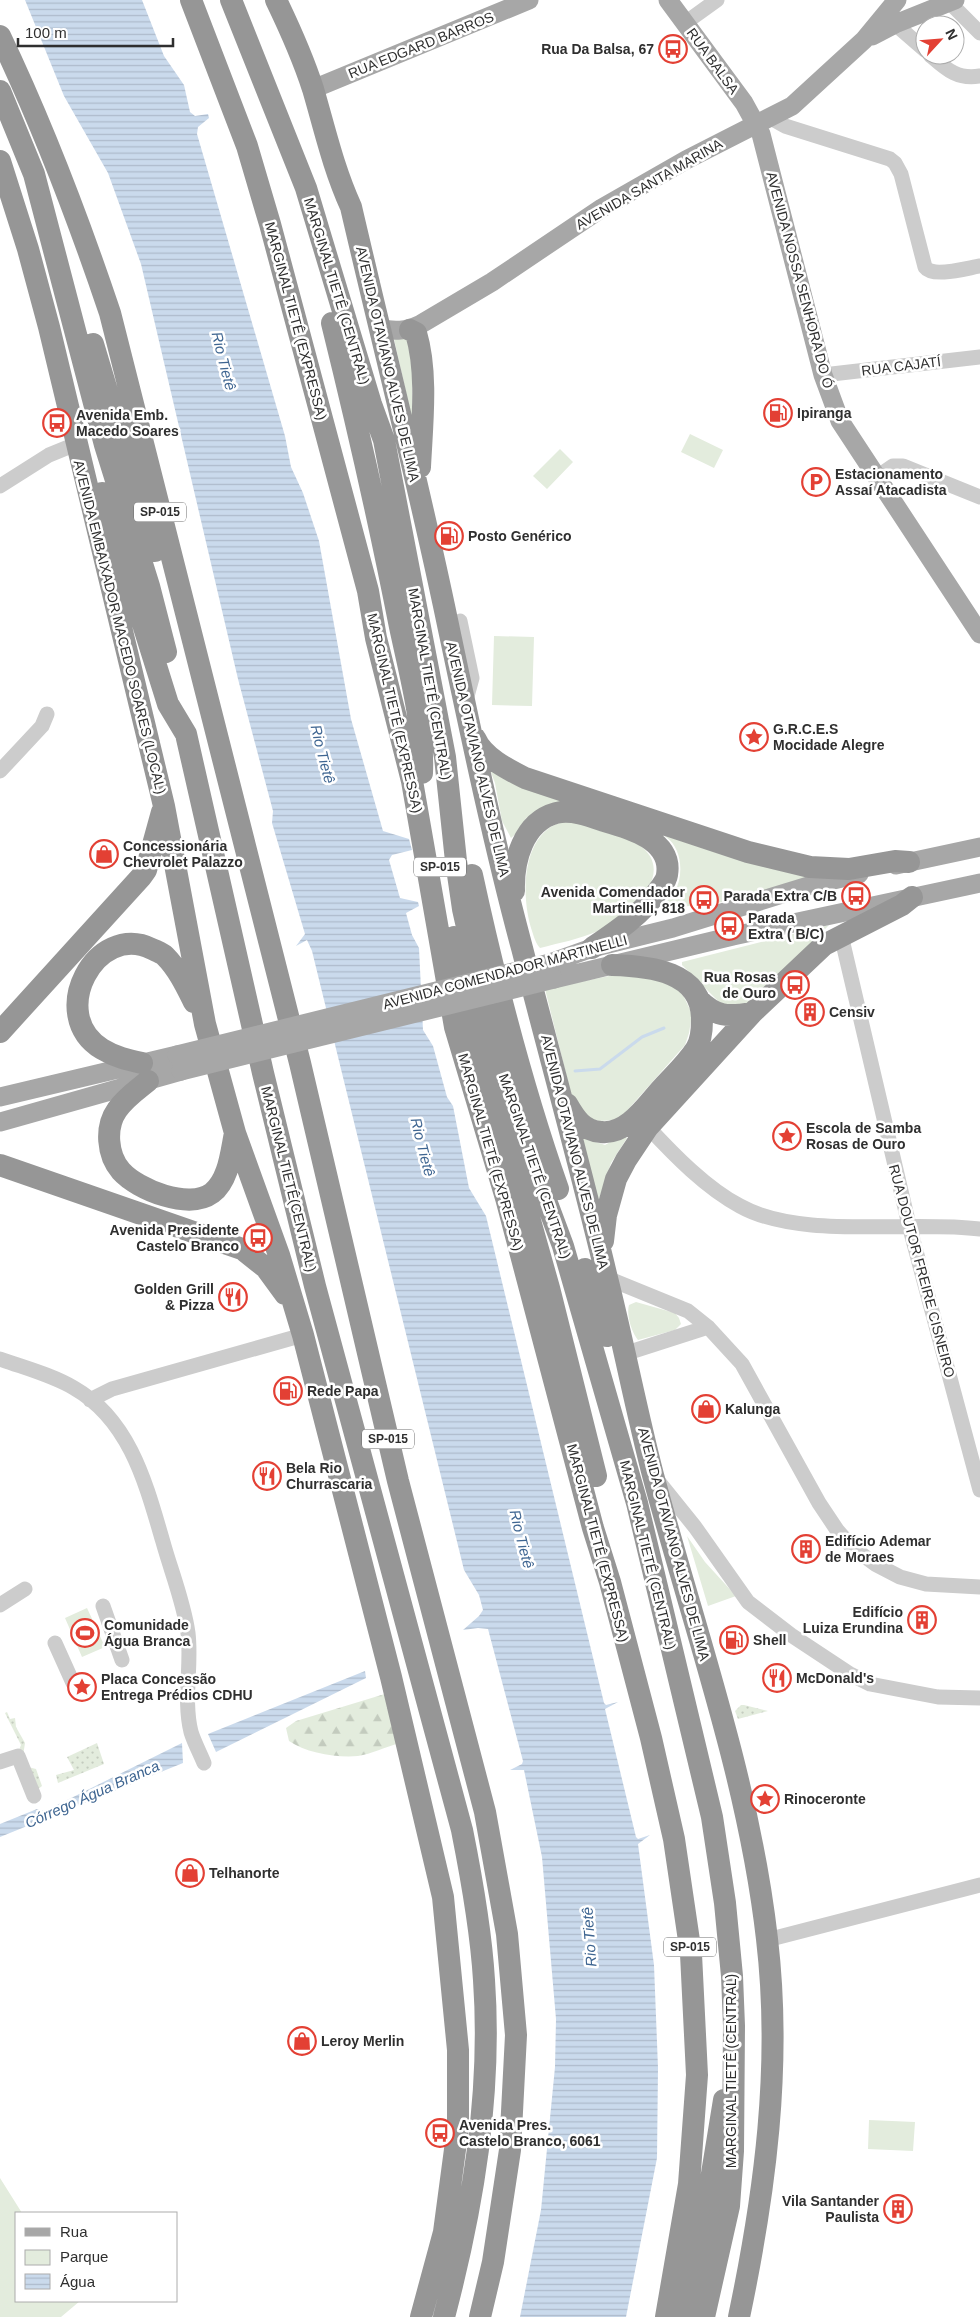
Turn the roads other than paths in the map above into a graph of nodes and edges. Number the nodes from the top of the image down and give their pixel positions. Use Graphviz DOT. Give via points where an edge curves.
graph roads {
  1 [pos="191,0"];
  2 [pos="231,0"];
  3 [pos="276,0"];
  4 [pos="529,0"];
  5 [pos="668,0"];
  6 [pos="717,0"];
  7 [pos="896,0"];
  8 [pos="952,1"];
  9 [pos="685,23"];
  10 [pos="895,24"];
  11 [pos="980,32"];
  12 [pos="0,36"];
  13 [pos="864,40"];
  14 [pos="915,41"];
  15 [pos="941,65"];
  16 [pos="980,76"];
  17 [pos="313,89"];
  18 [pos="0,91"];
  19 [pos="763,121"];
  20 [pos="286,137"];
  21 [pos="0,161"];
  22 [pos="337,176"];
  23 [pos="47,223"];
  24 [pos="980,266"];
  25 [pos="379,328"];
  26 [pos="410,330"];
  27 [pos="980,357"];
  28 [pos="823,375"];
  29 [pos="384,440"];
  30 [pos="75,442"];
  31 [pos="877,477"];
  32 [pos="0,486"];
  33 [pos="418,490"];
  34 [pos="980,497"];
  35 [pos="368,591"];
  36 [pos="186,613"];
  37 [pos="460,621"];
  38 [pos="980,634"];
  39 [pos="465,704"];
  40 [pos="47,714"];
  41 [pos="471,728"];
  42 [pos="186,734"];
  43 [pos="445,757"];
  44 [pos="0,772"];
  45 [pos="422,773"];
  46 [pos="164,806"];
  47 [pos="980,847"];
  48 [pos="908,862"];
  49 [pos="980,883"];
  50 [pos="912,897"];
  51 [pos="840,935"];
  52 [pos="521,944"];
  53 [pos="592,948"];
  54 [pos="612,965"];
  55 [pos="552,971"];
  56 [pos="698,998"];
  57 [pos="752,1014"];
  58 [pos="205,1024"];
  59 [pos="0,1032"];
  60 [pos="145,1072"];
  61 [pos="561,1095"];
  62 [pos="0,1098"];
  63 [pos="0,1122"];
  64 [pos="648,1127"];
  65 [pos="235,1133"];
  66 [pos="0,1166"];
  67 [pos="338,1223"];
  68 [pos="909,1225"];
  69 [pos="980,1229"];
  70 [pos="602,1256"];
  71 [pos="608,1278"];
  72 [pos="315,1286"];
  73 [pos="549,1288"];
  74 [pos="295,1310"];
  75 [pos="708,1327"];
  76 [pos="303,1335"];
  77 [pos="624,1354"];
  78 [pos="0,1359"];
  79 [pos="629,1378"];
  80 [pos="90,1400"];
  81 [pos="654,1476"];
  82 [pos="980,1490"];
  83 [pos="362,1560"];
  84 [pos="610,1582"];
  85 [pos="980,1587"];
  86 [pos="25,1589"];
  87 [pos="0,1606"];
  88 [pos="103,1606"];
  89 [pos="662,1609"];
  90 [pos="55,1643"];
  91 [pos="122,1660"];
  92 [pos="72,1683"];
  93 [pos="425,1692"];
  94 [pos="980,1698"];
  95 [pos="0,1762"];
  96 [pos="204,1763"];
  97 [pos="34,1796"];
  98 [pos="980,1885"];
  99 [pos="767,1940"];
  100 [pos="734,2086"];
  101 [pos="769,2135"];
  102 [pos="460,2255"];
  103 [pos="421,2317"];
  104 [pos="444,2317"];
  105 [pos="458,2317"];
  106 [pos="480,2317"];
  107 [pos="666,2317"];
  108 [pos="683,2317"];
  109 [pos="704,2317"];
  110 [pos="716,2317"];
  111 [pos="739,2317"];
  1 -- 35 [label="highway, MARGINAL TIETÊ (EXPRESSA) / SP-015" via="247,146"];
  2 -- 20 [label="highway, MARGINAL TIETÊ (CENTRAL)"];
  3 -- 17 [label="highway, AVENIDA OTAVIANO ALVES DE LIMA"];
  4 -- 17 [label="main road, RUA EDGARD BARROS"];
  5 -- 9 [label="main road, RUA BALSA"];
  6 -- 9 [label="street"];
  7 -- 13 [label="main road, AVENIDA SANTA MARINA"];
  8 -- 10 [label="main road"];
  8 -- 11 [label="street"];
  9 -- 19 [label="main road, RUA BALSA"];
  10 -- 13 [label="main road"];
  10 -- 14 [label="street"];
  12 -- 36 [label="highway, SP-015" via="41,124 110,313"];
  13 -- 19 [label="main road, AVENIDA SANTA MARINA" via="792,106"];
  15 -- 16 [label="street" via="949,72"];
  17 -- 22 [label="highway, AVENIDA OTAVIANO ALVES DE LIMA"];
  18 -- 23 [label="highway" via="34,174"];
  19 -- 24 [label="street" via="890,159 902,174 925,267 936,272"];
  19 -- 26 [label="main road, AVENIDA SANTA MARINA" via="602,208 492,282"];
  19 -- 28 [label="main road, AVENIDA NOSSA SENHORA DO Ó" via="768,160"];
  20 -- 29 [label="highway, MARGINAL TIETÊ (CENTRAL)" via="319,227"];
  20 -- 45 [label="highway" via="351,399 394,598 414,698 423,756"];
  21 -- 30 [label="highway, AVENIDA EMBAIXADOR MACEDO SOARES (LOCAL)" via="35,275"];
  22 -- 25 [label="highway, AVENIDA OTAVIANO ALVES DE LIMA" via="351,207"];
  22 -- 29 [label="highway" via="339,209"];
  23 -- 36 [label="highway" via="62,244 164,578"];
  23 -- 42 [label="highway" via="105,445 159,620"];
  25 -- 26 [label="main road" via="397,332"];
  25 -- 33 [label="highway, AVENIDA OTAVIANO ALVES DE LIMA"];
  26 -- 33 [label="highway" via="416,333 422,357"];
  27 -- 28 [label="street, RUA CAJATÍ"];
  28 -- 31 [label="main road, AVENIDA NOSSA SENHORA DO Ó" via="840,421"];
  29 -- 43 [label="highway, MARGINAL TIETÊ (CENTRAL)"];
  30 -- 32 [label="street"];
  30 -- 42 [label="highway" via="93,463 168,704"];
  30 -- 46 [label="highway, AVENIDA EMBAIXADOR MACEDO SOARES (LOCAL)"];
  31 -- 34 [label="street" via="893,466 903,466"];
  31 -- 38 [label="main road, AVENIDA NOSSA SENHORA DO Ó"];
  33 -- 39 [label="highway, AVENIDA OTAVIANO ALVES DE LIMA"];
  35 -- 45 [label="highway, SP-015" via="389,651"];
  35 -- 84 [label="highway, MARGINAL TIETÊ (EXPRESSA) / SP-015" via="376,638 412,781 455,1027 506,1198"];
  36 -- 67 [label="highway, SP-015"];
  37 -- 39 [label="street" via="472,678"];
  39 -- 41 [label="highway, AVENIDA OTAVIANO ALVES DE LIMA"];
  40 -- 44 [label="street" via="42,726"];
  41 -- 48 [label="highway" via="477,744 486,753 525,778 748,852 810,867 849,869 895,861"];
  41 -- 52 [label="highway, AVENIDA OTAVIANO ALVES DE LIMA"];
  42 -- 72 [label="highway, MARGINAL TIETÊ(CENTRAL)"];
  43 -- 79 [label="highway" via="518,1066 614,1358"];
  43 -- 89 [label="highway, MARGINAL TIETÊ (CENTRAL)" via="463,910 488,1015 518,1124 564,1246 636,1503"];
  45 -- 73 [label="highway, MARGINAL TIETÊ (CENTRAL) / SP-015" via="471,1022"];
  46 -- 58 [label="highway, AVENIDA EMBAIXADOR MACEDO SOARES (LOCAL)"];
  46 -- 59 [label="highway" via="146,870 141,877"];
  47 -- 48 [label="main road, AVENIDA COMENDADOR MARTINELLI"];
  48 -- 53 [label="main road, AVENIDA COMENDADOR MARTINELLI" via="808,886 673,928"];
  49 -- 50 [label="main road, AVENIDA COMENDADOR MARTINELLI"];
  50 -- 51 [label="highway"];
  50 -- 54 [label="main road, AVENIDA COMENDADOR MARTINELLI"];
  51 -- 57 [label="highway" via="824,945"];
  51 -- 68 [label="street, RUA DOUTOR FREIRE CISNEIRO"];
  52 -- 53 [label="highway" via="514,883 522,845 528,832 540,821 556,813 567,812 636,831 659,848 667,861 664,884 649,904"];
  52 -- 61 [label="highway, AVENIDA OTAVIANO ALVES DE LIMA"];
  53 -- 55 [label="main road, AVENIDA COMENDADOR MARTINELLI"];
  54 -- 55 [label="main road, AVENIDA COMENDADOR MARTINELLI"];
  54 -- 56 [label="highway" via="649,968 675,975"];
  55 -- 60 [label="main road, AVENIDA COMENDADOR MARTINELLI, bridge"];
  56 -- 57 [label="highway" via="711,1012"];
  56 -- 61 [label="highway" via="702,1031 697,1048 628,1124 609,1132 589,1129 577,1120"];
  57 -- 64 [label="highway"];
  58 -- 60 [label="highway" via="180,976 165,956 130,943 106,952 80,983 76,998 78,1016 83,1029 100,1048"];
  58 -- 65 [label="highway, AVENIDA EMBAIXADOR MACEDO SOARES (LOCAL)"];
  60 -- 62 [label="main road, AVENIDA COMENDADOR MARTINELLI"];
  60 -- 63 [label="main road, AVENIDA COMENDADOR MARTINELLI"];
  60 -- 65 [label="highway" via="111,1120 108,1137 119,1169 129,1178 169,1197 202,1198 213,1192 227,1169"];
  61 -- 70 [label="highway, AVENIDA OTAVIANO ALVES DE LIMA"];
  64 -- 68 [label="street" via="686,1166 741,1207 798,1223"];
  64 -- 70 [label="highway" via="626,1160 610,1196"];
  65 -- 74 [label="highway, AVENIDA EMBAIXADOR MACEDO SOARES (LOCAL)" via="279,1255"];
  66 -- 74 [label="highway" via="242,1249 274,1278"];
  67 -- 93 [label="highway" via="336,1264 424,1654"];
  67 -- 106 [label="highway, SP-015" via="398,1481 486,1812 507,1934 516,2036 510,2150 493,2262"];
  68 -- 69 [label="street"];
  68 -- 82 [label="street, RUA DOUTOR FREIRE CISNEIRO"];
  70 -- 71 [label="highway, AVENIDA OTAVIANO ALVES DE LIMA"];
  71 -- 75 [label="street" via="688,1311"];
  71 -- 77 [label="highway, AVENIDA OTAVIANO ALVES DE LIMA"];
  72 -- 83 [label="highway" via="313,1309 360,1516"];
  72 -- 93 [label="highway"];
  73 -- 84 [label="highway, MARGINAL TIETÊ (CENTRAL) / SP-015" via="612,1539"];
  73 -- 89 [label="highway" via="560,1306 596,1414 652,1600"];
  74 -- 76 [label="highway"];
  75 -- 77 [label="street"];
  75 -- 85 [label="street" via="742,1364 819,1503 852,1547 875,1564 900,1576 926,1584"];
  76 -- 80 [label="street" via="112,1389"];
  76 -- 83 [label="highway"];
  77 -- 79 [label="highway, AVENIDA OTAVIANO ALVES DE LIMA"];
  78 -- 80 [label="street" via="75,1388"];
  79 -- 81 [label="highway, AVENIDA OTAVIANO ALVES DE LIMA"];
  80 -- 96 [label="street" via="124,1437 150,1498 188,1633 191,1731"];
  81 -- 94 [label="street" via="748,1602 791,1635 870,1684 938,1697"];
  81 -- 99 [label="highway, AVENIDA OTAVIANO ALVES DE LIMA" via="737,1773"];
  83 -- 103 [label="highway" via="443,1896 458,2050 458,2127 449,2201"];
  84 -- 107 [label="highway, MARGINAL TIETÊ (EXPRESSA) / SP-015" via="674,1839 691,1954 696,2085 690,2184"];
  86 -- 87 [label="street"];
  88 -- 91 [label="street"];
  89 -- 100 [label="highway, MARGINAL TIETÊ (CENTRAL)" via="702,1769 723,1885 732,1976"];
  90 -- 92 [label="street"];
  93 -- 102 [label="highway" via="474,1886 484,1982 483,2103 476,2170"];
  95 -- 97 [label="street" via="18,1756"];
  98 -- 99 [label="street"];
  99 -- 101 [label="highway, AVENIDA OTAVIANO ALVES DE LIMA" via="773,2029"];
  100 -- 108 [label="highway" via="722,2102 700,2247"];
  100 -- 109 [label="highway, MARGINAL TIETÊ (CENTRAL)" via="734,2152 729,2206"];
  101 -- 110 [label="highway" via="756,2146 748,2170"];
  101 -- 111 [label="highway, AVENIDA OTAVIANO ALVES DE LIMA"];
  102 -- 104 [label="highway"];
  102 -- 105 [label="highway" via="465,2281"];
}
